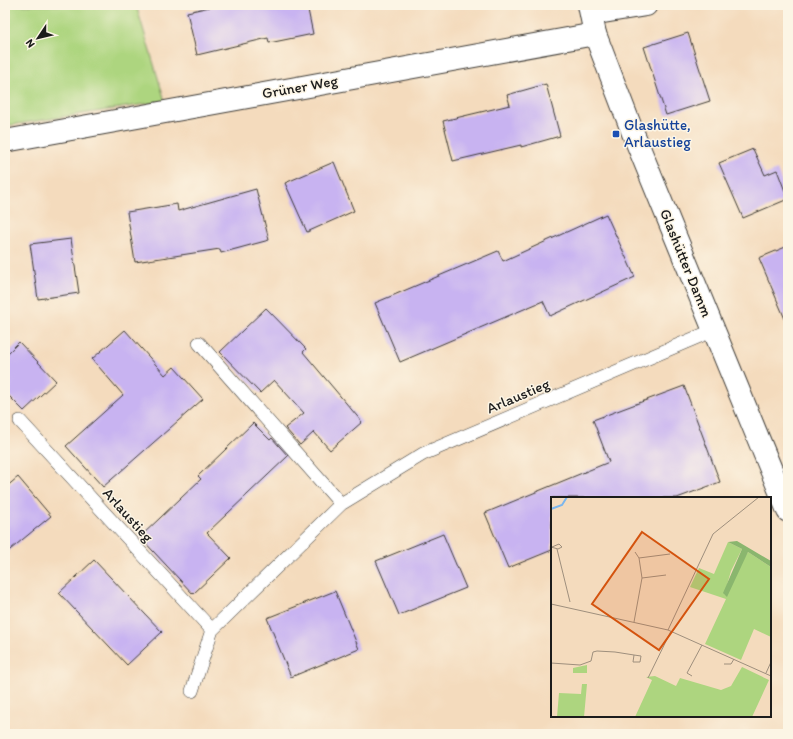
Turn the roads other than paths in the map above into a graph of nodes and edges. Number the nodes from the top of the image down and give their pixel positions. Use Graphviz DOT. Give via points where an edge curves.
graph roads {
  1 [pos="646,5"];
  2 [pos="592,18"];
  3 [pos="5,141"];
  4 [pos="714,330"];
  5 [pos="199,343"];
  6 [pos="20,421"];
  7 [pos="341,504"];
  8 [pos="788,511"];
  9 [pos="212,630"];
  10 [pos="192,692"];
  1 -- 2 [label="street"];
  2 -- 3 [label="street, Grüner Weg"];
  2 -- 4 [label="street, Glashütter Damm" via="633,133"];
  4 -- 7 [label="lane, Arlaustieg" via="423,454"];
  4 -- 8 [label="street, Glashütter Damm"];
  5 -- 7 [label="lane"];
  6 -- 9 [label="lane, Arlaustieg"];
  7 -- 9 [label="lane, Arlaustieg"];
  9 -- 10 [label="lane, Arlaustieg"];
}
